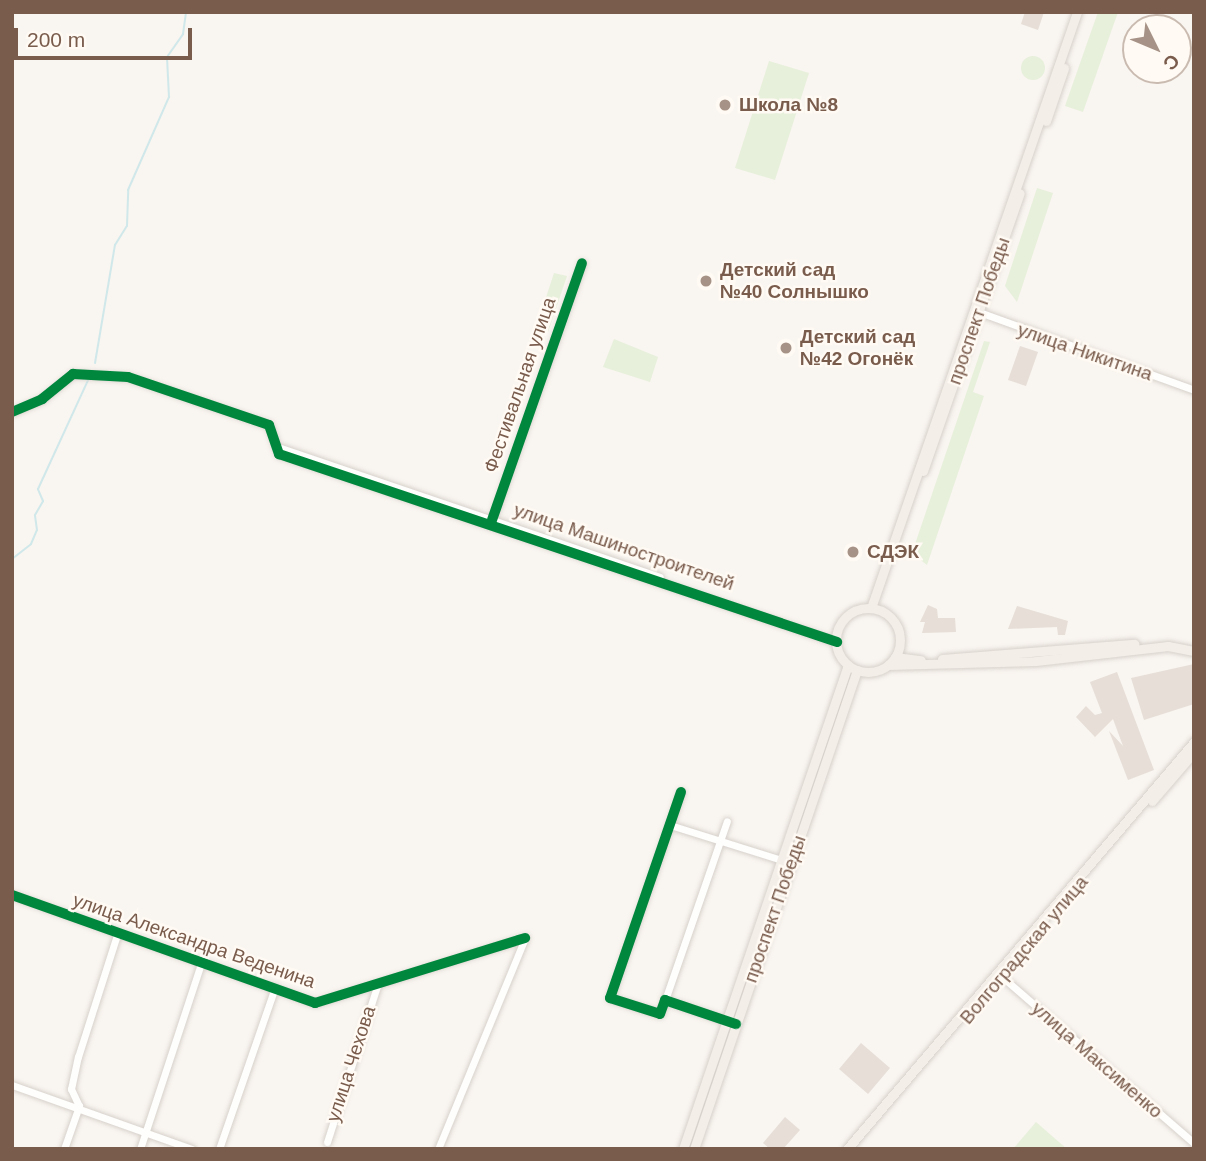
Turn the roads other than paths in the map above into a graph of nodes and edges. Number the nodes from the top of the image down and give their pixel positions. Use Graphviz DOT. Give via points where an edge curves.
graph roads {
  1 [pos="1079,12"];
  2 [pos="582,262"];
  3 [pos="979,312"];
  4 [pos="1194,390"];
  5 [pos="12,412"];
  6 [pos="281,448"];
  7 [pos="492,520"];
  8 [pos="873,608"];
  9 [pos="836,640"];
  10 [pos="1194,648"];
  11 [pos="895,657"];
  12 [pos="888,665"];
  13 [pos="853,667"];
  14 [pos="1194,742"];
  15 [pos="1194,752"];
  16 [pos="681,792"];
  17 [pos="727,821"];
  18 [pos="670,825"];
  19 [pos="720,841"];
  20 [pos="782,860"];
  21 [pos="12,895"];
  22 [pos="117,935"];
  23 [pos="201,964"];
  24 [pos="1003,974"];
  25 [pos="377,986"];
  26 [pos="275,987"];
  27 [pos="665,1000"];
  28 [pos="731,1022"];
  29 [pos="12,1085"];
  30 [pos="79,1106"];
  31 [pos="146,1132"];
  32 [pos="327,1142"];
  33 [pos="1194,1143"];
  34 [pos="64,1149"];
  35 [pos="140,1149"];
  36 [pos="192,1149"];
  37 [pos="219,1149"];
  38 [pos="438,1149"];
  39 [pos="683,1149"];
  40 [pos="694,1149"];
  41 [pos="847,1149"];
  42 [pos="855,1149"];
  1 -- 3 [label="main road, проспект Победы"];
  1 -- 8 [label="main road"];
  2 -- 7 [label="street, Фестивальная улица"];
  3 -- 4 [label="street, улица Никитина"];
  3 -- 8 [label="main road, проспект Победы"];
  5 -- 6 [label="street" via="42,399 73,374 102,373 155,385 269,425"];
  6 -- 7 [label="street, улица Машиностроителей"];
  6 -- 9 [label="street" via="279,454"];
  7 -- 9 [label="street, улица Машиностроителей"];
  8 -- 9 [label="main road" via="849,614"];
  8 -- 11 [label="main road" via="898,628"];
  9 -- 13 [label="main road"];
  10 -- 11 [label="main road" via="1168,641 1035,654"];
  10 -- 12 [label="main road" via="1168,646 1036,661"];
  11 -- 12 [label="main road"];
  12 -- 13 [label="main road"];
  13 -- 20 [label="main road"];
  13 -- 28 [label="main road, проспект Победы"];
  14 -- 41 [label="main road"];
  15 -- 24 [label="main road, Волгоградская улица"];
  16 -- 18 [label="street"];
  17 -- 19 [label="street"];
  18 -- 19 [label="street"];
  18 -- 27 [label="street" via="610,998 660,1014"];
  19 -- 20 [label="street"];
  19 -- 27 [label="street"];
  20 -- 28 [label="main road"];
  21 -- 22 [label="street, улица Александра Веденина"];
  22 -- 23 [label="street, улица Александра Веденина"];
  22 -- 30 [label="street" via="71,1089"];
  23 -- 26 [label="street, улица Александра Веденина"];
  23 -- 31 [label="street"];
  24 -- 33 [label="street, улица Максименко"];
  24 -- 42 [label="main road, Волгоградская улица"];
  25 -- 26 [label="street, улица Александра Веденина" via="315,1003"];
  25 -- 32 [label="street, улица Чехова"];
  25 -- 38 [label="street, улица Александра Веденина" via="525,938"];
  26 -- 37 [label="street"];
  27 -- 28 [label="street"];
  28 -- 39 [label="main road"];
  28 -- 40 [label="main road, проспект Победы"];
  29 -- 30 [label="street"];
  30 -- 31 [label="street"];
  30 -- 34 [label="street"];
  31 -- 35 [label="street"];
  31 -- 36 [label="street"];
}
